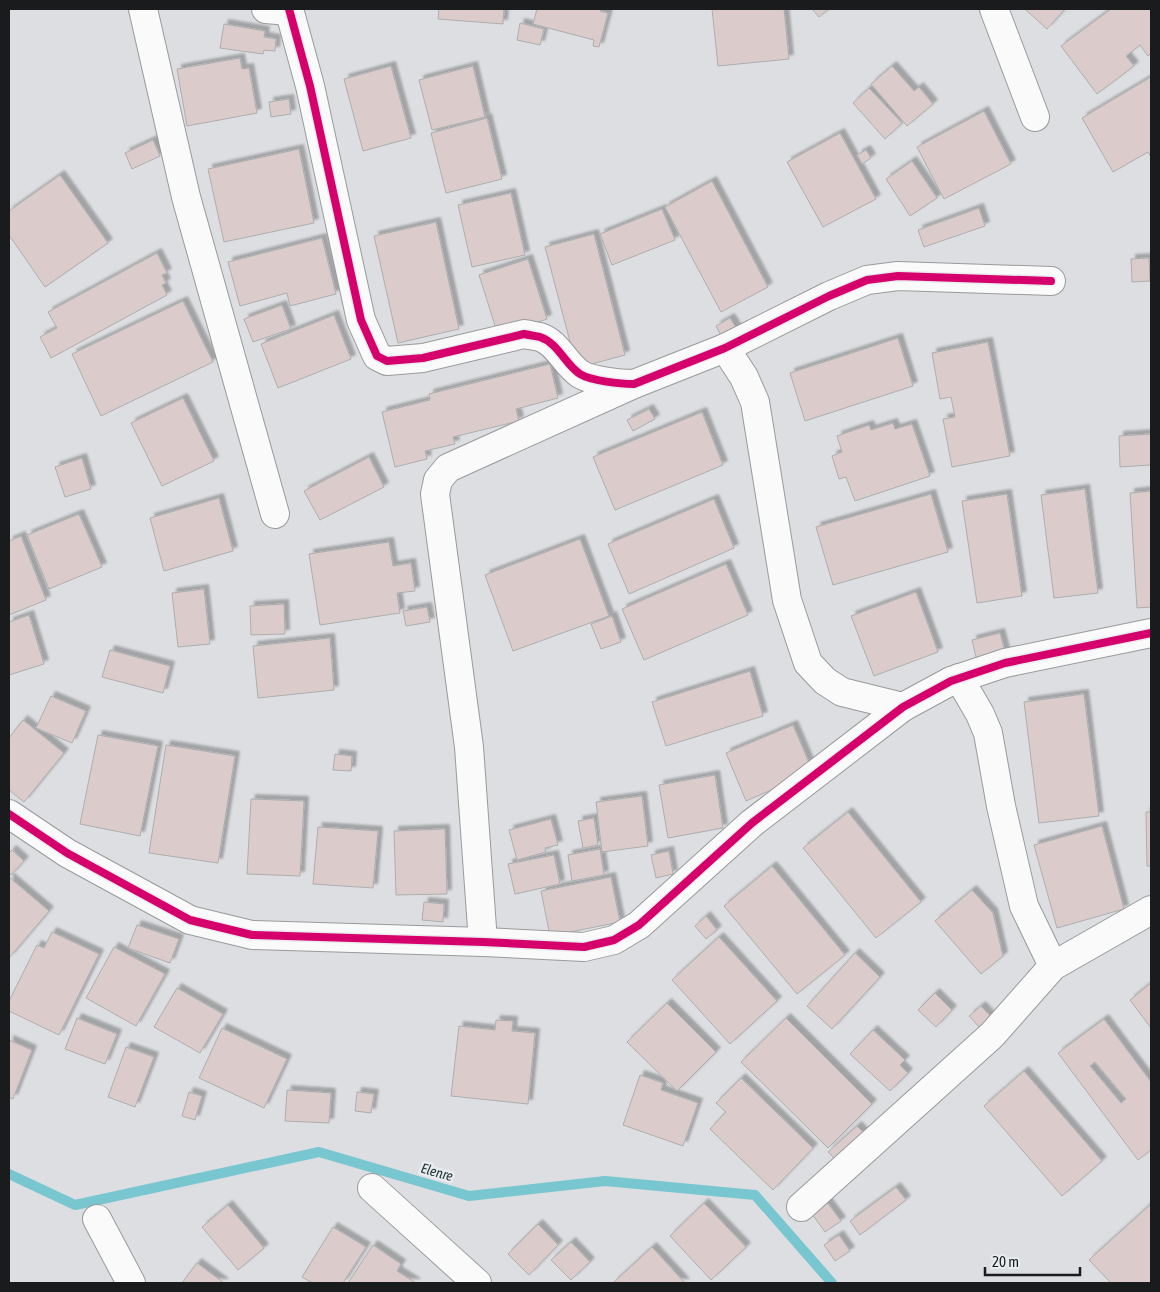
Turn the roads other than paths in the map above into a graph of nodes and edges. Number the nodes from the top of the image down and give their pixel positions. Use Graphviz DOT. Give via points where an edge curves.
graph roads {
  1 [pos="143,9"];
  2 [pos="281,9"];
  3 [pos="994,9"];
  4 [pos="1035,116"];
  5 [pos="1051,280"];
  6 [pos="725,348"];
  7 [pos="634,384"];
  8 [pos="275,514"];
  9 [pos="1151,633"];
  10 [pos="959,678"];
  11 [pos="903,707"];
  12 [pos="9,814"];
  13 [pos="1151,910"];
  14 [pos="483,942"];
  15 [pos="1053,966"];
  16 [pos="372,1188"];
  17 [pos="800,1207"];
  18 [pos="97,1219"];
  19 [pos="131,1283"];
  20 [pos="477,1283"];
  1 -- 8 [label="street" via="186,197"];
  2 -- 7 [label="street" via="310,86 360,320 377,356 387,361 423,358 524,334 541,337 581,374 618,384"];
  3 -- 4 [label="street"];
  5 -- 6 [label="street" via="898,276 867,280"];
  6 -- 7 [label="street"];
  6 -- 11 [label="street" via="744,377 755,402 787,600 808,663 824,681 842,692"];
  7 -- 14 [label="street" via="448,468 438,480 435,494 469,746"];
  9 -- 10 [label="street" via="1005,663"];
  10 -- 11 [label="street"];
  10 -- 15 [label="street" via="988,733 1024,906"];
  11 -- 14 [label="street" via="752,823 639,925 614,940 584,947"];
  12 -- 14 [label="street" via="67,853 190,920 252,935"];
  13 -- 15 [label="street"];
  15 -- 17 [label="street" via="992,1035"];
  16 -- 20 [label="street"];
  18 -- 19 [label="street"];
}
